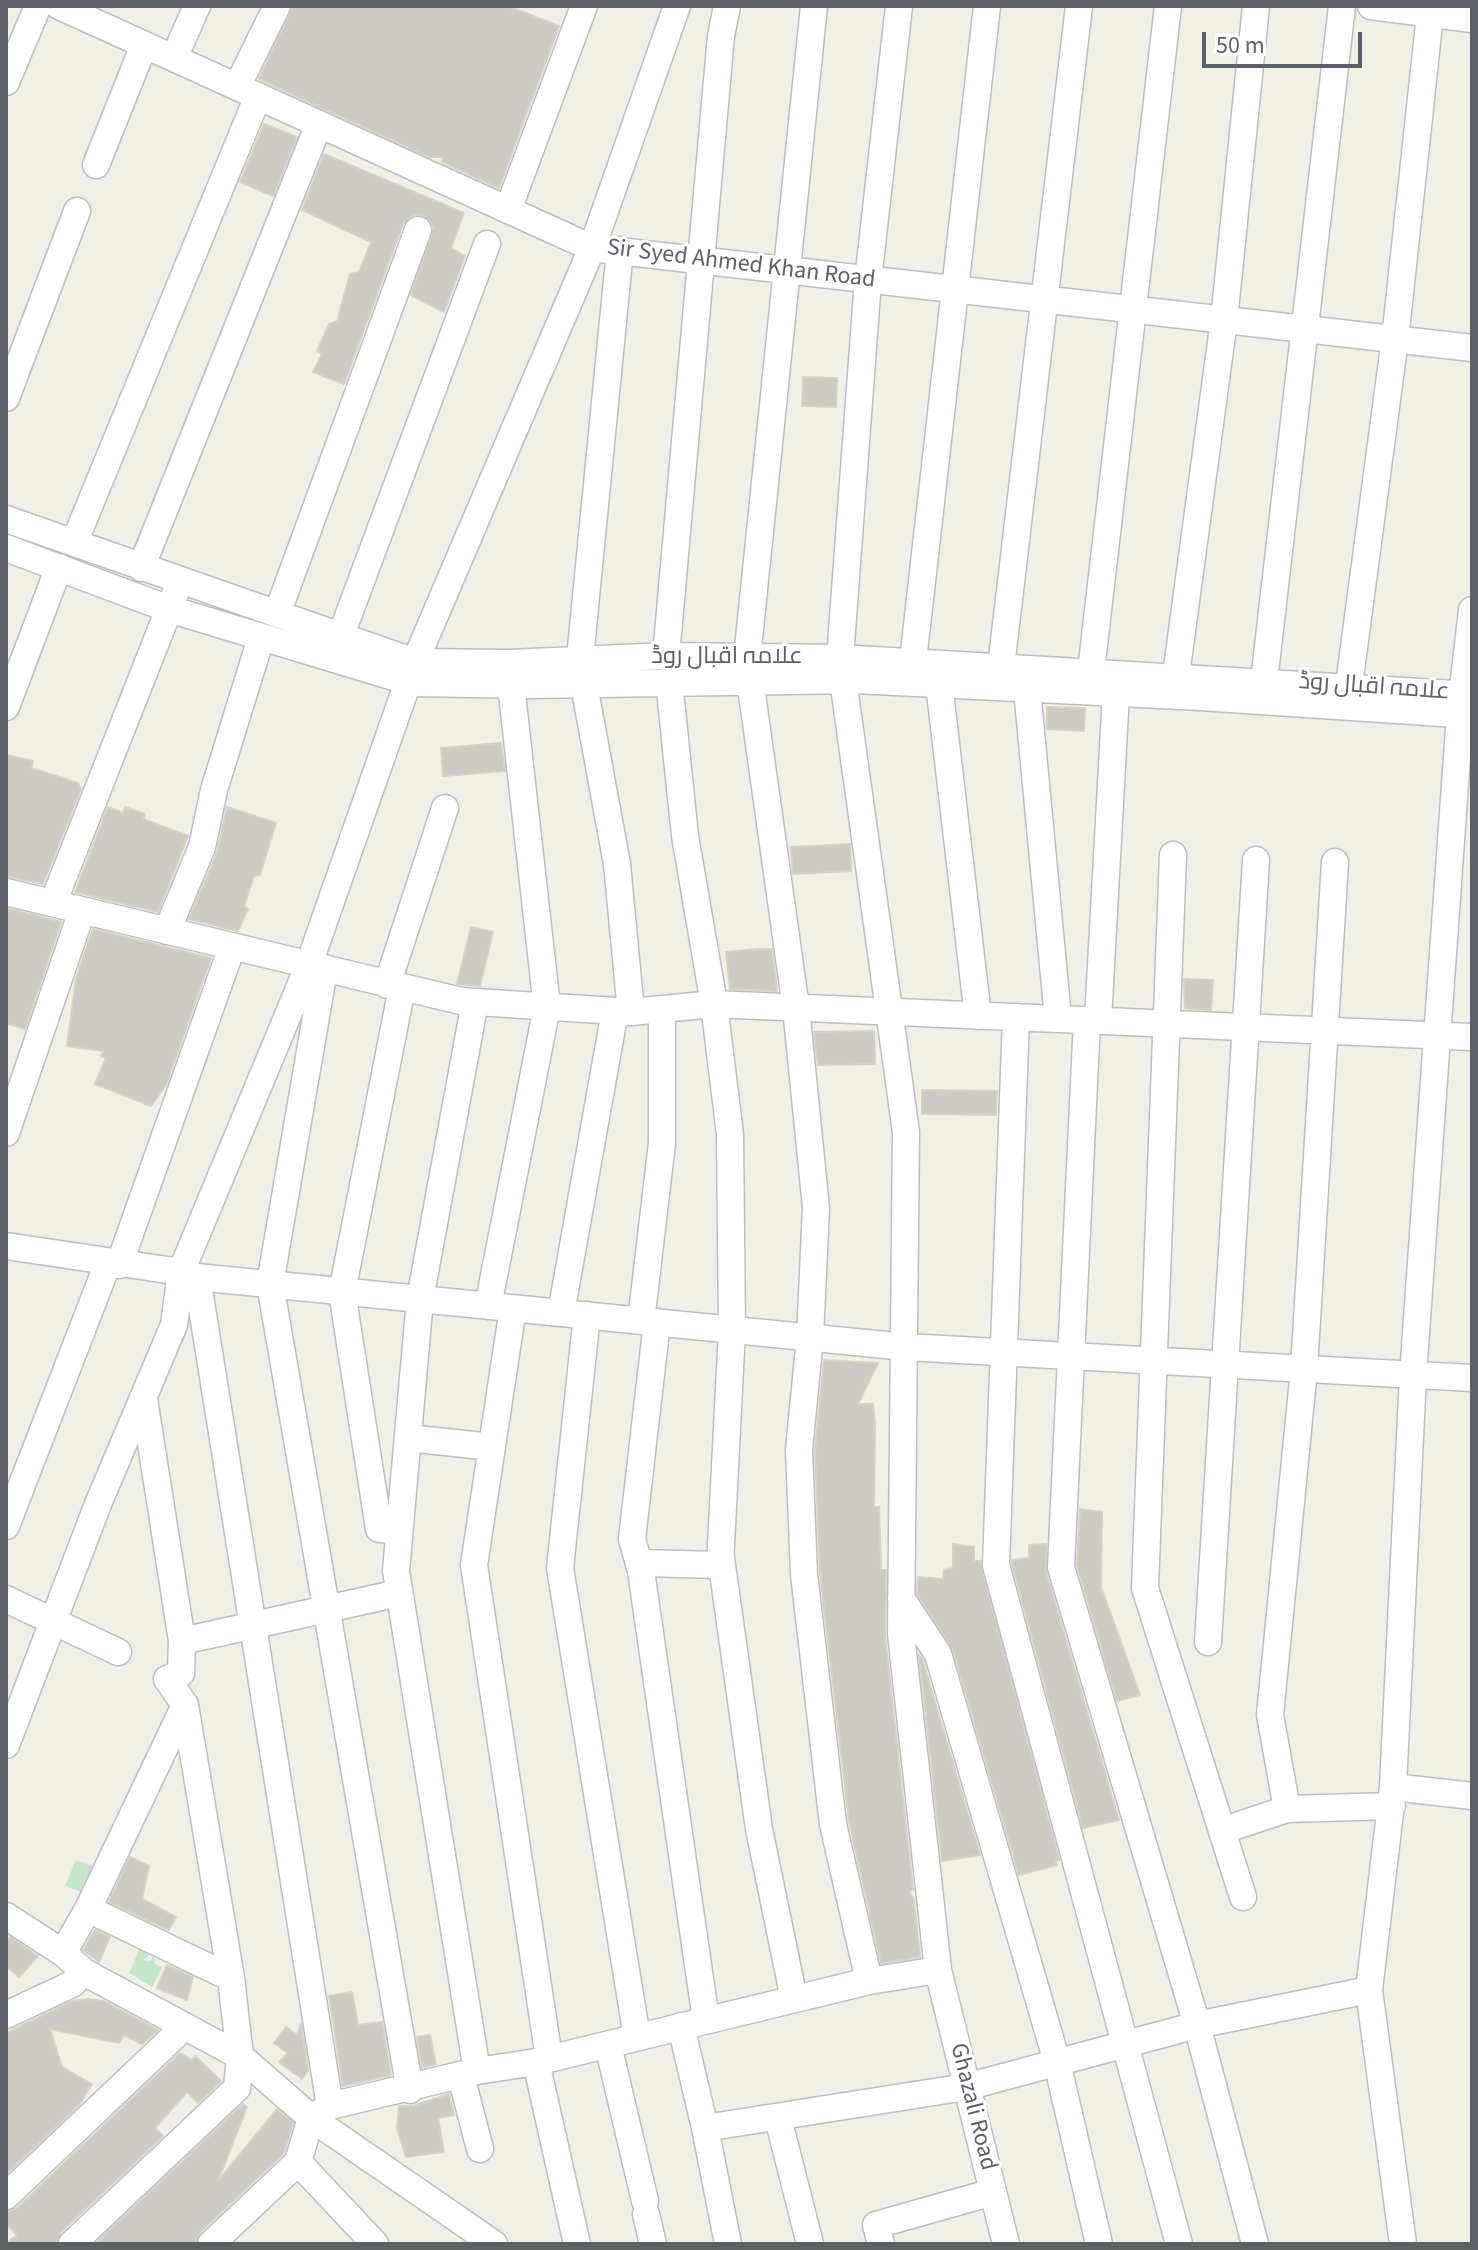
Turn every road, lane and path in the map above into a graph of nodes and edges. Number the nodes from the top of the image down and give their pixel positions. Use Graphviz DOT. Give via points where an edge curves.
graph roads {
  1 [pos="38,6"];
  2 [pos="59,6"];
  3 [pos="197,6"];
  4 [pos="277,6"];
  5 [pos="584,6"];
  6 [pos="677,6"];
  7 [pos="727,6"];
  8 [pos="814,6"];
  9 [pos="899,6"];
  10 [pos="987,6"];
  11 [pos="1079,6"];
  12 [pos="1168,6"];
  13 [pos="1256,6"];
  14 [pos="1342,6"];
  15 [pos="1371,6"];
  16 [pos="1431,9"];
  17 [pos="1472,19"];
  18 [pos="144,45"];
  19 [pos="174,58"];
  20 [pos="6,82"];
  21 [pos="248,92"];
  22 [pos="319,124"];
  23 [pos="96,165"];
  24 [pos="508,210"];
  25 [pos="77,211"];
  26 [pos="418,230"];
  27 [pos="487,244"];
  28 [pos="592,248"];
  29 [pos="620,250"];
  30 [pos="701,261"];
  31 [pos="785,270"];
  32 [pos="868,280"];
  33 [pos="954,289"];
  34 [pos="1045,300"];
  35 [pos="1133,310"];
  36 [pos="1224,320"];
  37 [pos="1304,329"];
  38 [pos="1395,339"];
  39 [pos="1472,348"];
  40 [pos="6,398"];
  41 [pos="6,519"];
  42 [pos="74,543"];
  43 [pos="6,548"];
  44 [pos="59,567"];
  45 [pos="141,568"];
  46 [pos="180,582"];
  47 [pos="169,609"];
  48 [pos="1472,610"];
  49 [pos="277,614"];
  50 [pos="341,635"];
  51 [pos="261,638"];
  52 [pos="580,658"];
  53 [pos="913,661"];
  54 [pos="1001,667"];
  55 [pos="668,668"];
  56 [pos="748,669"];
  57 [pos="842,669"];
  58 [pos="1091,671"];
  59 [pos="411,672"];
  60 [pos="1176,675"];
  61 [pos="1264,681"];
  62 [pos="939,684"];
  63 [pos="511,685"];
  64 [pos="584,685"];
  65 [pos="1349,685"];
  66 [pos="1027,689"];
  67 [pos="1116,693"];
  68 [pos="1467,705"];
  69 [pos="6,707"];
  70 [pos="445,808"];
  71 [pos="1173,855"];
  72 [pos="1256,860"];
  73 [pos="1335,862"];
  74 [pos="6,892"];
  75 [pos="53,903"];
  76 [pos="82,911"];
  77 [pos="167,931"];
  78 [pos="232,947"];
  79 [pos="316,968"];
  80 [pos="394,986"];
  81 [pos="475,1002"];
  82 [pos="714,1004"];
  83 [pos="547,1007"];
  84 [pos="796,1008"];
  85 [pos="662,1009"];
  86 [pos="623,1011"];
  87 [pos="891,1012"];
  88 [pos="978,1016"];
  89 [pos="1016,1017"];
  90 [pos="1058,1018"];
  91 [pos="1093,1020"];
  92 [pos="1167,1023"];
  93 [pos="1245,1026"];
  94 [pos="1323,1029"];
  95 [pos="1437,1033"];
  96 [pos="1472,1037"];
  97 [pos="6,1133"];
  98 [pos="6,1248"];
  99 [pos="114,1264"];
  100 [pos="189,1274"];
  101 [pos="270,1284"];
  102 [pos="342,1292"];
  103 [pos="420,1299"];
  104 [pos="500,1307"];
  105 [pos="561,1313"];
  106 [pos="587,1315"];
  107 [pos="649,1321"];
  108 [pos="732,1330"];
  109 [pos="810,1337"];
  110 [pos="906,1347"];
  111 [pos="1003,1352"];
  112 [pos="1073,1356"];
  113 [pos="1152,1360"];
  114 [pos="1226,1365"];
  115 [pos="1304,1369"];
  116 [pos="1413,1375"];
  117 [pos="1472,1378"];
  118 [pos="144,1399"];
  119 [pos="408,1438"];
  120 [pos="492,1447"];
  121 [pos="6,1526"];
  122 [pos="399,1530"];
  123 [pos="721,1558"];
  124 [pos="639,1563"];
  125 [pos="399,1593"];
  126 [pos="901,1598"];
  127 [pos="6,1599"];
  128 [pos="327,1609"];
  129 [pos="54,1620"];
  130 [pos="255,1625"];
  131 [pos="182,1641"];
  132 [pos="1208,1642"];
  133 [pos="118,1652"];
  134 [pos="185,1705"];
  135 [pos="6,1745"];
  136 [pos="1393,1796"];
  137 [pos="1472,1796"];
  138 [pos="1287,1809"];
  139 [pos="1224,1830"];
  140 [pos="298,1895"];
  141 [pos="1243,1897"];
  142 [pos="88,1909"];
  143 [pos="6,1916"];
  144 [pos="63,1953"];
  145 [pos="938,1970"];
  146 [pos="84,1972"];
  147 [pos="231,1978"];
  148 [pos="869,1981"];
  149 [pos="1369,1990"];
  150 [pos="794,1999"];
  151 [pos="6,2015"];
  152 [pos="694,2023"];
  153 [pos="1197,2025"];
  154 [pos="184,2027"];
  155 [pos="637,2037"];
  156 [pos="608,2045"];
  157 [pos="1128,2045"];
  158 [pos="240,2056"];
  159 [pos="542,2060"];
  160 [pos="1057,2062"];
  161 [pos="469,2073"];
  162 [pos="966,2087"];
  163 [pos="410,2090"];
  164 [pos="320,2112"];
  165 [pos="778,2118"];
  166 [pos="705,2128"];
  167 [pos="480,2149"];
  168 [pos="298,2162"];
  169 [pos="993,2192"];
  170 [pos="6,2196"];
  171 [pos="72,2244"];
  172 [pos="211,2244"];
  173 [pos="375,2244"];
  174 [pos="494,2244"];
  175 [pos="577,2244"];
  176 [pos="653,2244"];
  177 [pos="728,2244"];
  178 [pos="810,2244"];
  179 [pos="881,2244"];
  180 [pos="1006,2244"];
  181 [pos="1099,2244"];
  182 [pos="1179,2244"];
  183 [pos="1255,2244"];
  184 [pos="1403,2244"];
  1 -- 20 [label="street"];
  2 -- 18 [label="street, Sir Syed Ahmed Khan Road"];
  3 -- 19 [label="street"];
  4 -- 21 [label="street"];
  5 -- 24 [label="street"];
  6 -- 28 [label="street"];
  7 -- 30 [label="street"];
  8 -- 31 [label="street"];
  9 -- 32 [label="street, Ghazali Road"];
  10 -- 33 [label="street"];
  11 -- 34 [label="street"];
  12 -- 35 [label="street"];
  13 -- 36 [label="street"];
  14 -- 37 [label="street"];
  15 -- 16 [label="street"];
  16 -- 17 [label="street"];
  16 -- 38 [label="street"];
  18 -- 19 [label="street, Sir Syed Ahmed Khan Road"];
  18 -- 23 [label="street"];
  19 -- 21 [label="street, Sir Syed Ahmed Khan Road"];
  21 -- 22 [label="street, Sir Syed Ahmed Khan Road"];
  21 -- 42 [label="street"];
  22 -- 24 [label="street, Sir Syed Ahmed Khan Road"];
  22 -- 45 [label="street"];
  24 -- 28 [label="street, Sir Syed Ahmed Khan Road"];
  25 -- 40 [label="street"];
  26 -- 49 [label="street"];
  27 -- 50 [label="street"];
  28 -- 29 [label="street, Sir Syed Ahmed Khan Road"];
  28 -- 59 [label="street"];
  29 -- 30 [label="street, Sir Syed Ahmed Khan Road"];
  29 -- 52 [label="street"];
  30 -- 31 [label="street, Sir Syed Ahmed Khan Road"];
  30 -- 55 [label="street"];
  31 -- 32 [label="street, Sir Syed Ahmed Khan Road"];
  31 -- 56 [label="street"];
  32 -- 33 [label="street, Sir Syed Ahmed Khan Road"];
  32 -- 57 [label="street, Ghazali Road"];
  33 -- 34 [label="street, Sir Syed Ahmed Khan Road"];
  33 -- 53 [label="street"];
  34 -- 35 [label="street, Sir Syed Ahmed Khan Road"];
  34 -- 54 [label="street"];
  35 -- 36 [label="street, Sir Syed Ahmed Khan Road"];
  35 -- 58 [label="street"];
  36 -- 37 [label="street, Sir Syed Ahmed Khan Road"];
  36 -- 60 [label="street"];
  37 -- 38 [label="street, Sir Syed Ahmed Khan Road"];
  37 -- 61 [label="street"];
  38 -- 39 [label="street, Sir Syed Ahmed Khan Road"];
  38 -- 65 [label="street"];
  41 -- 42 [label="street, علامہ اقبال روڈ"];
  42 -- 45 [label="street, علامہ اقبال روڈ"];
  43 -- 44 [label="street, علامہ اقبال روڈ"];
  44 -- 47 [label="street, علامہ اقبال روڈ"];
  44 -- 69 [label="street"];
  45 -- 46 [label="street, علامہ اقبال روڈ"];
  46 -- 47 [label="street"];
  46 -- 49 [label="street, علامہ اقبال روڈ"];
  47 -- 51 [label="street, علامہ اقبال روڈ"];
  47 -- 75 [label="street"];
  48 -- 68 [label="street"];
  49 -- 50 [label="street, علامہ اقبال روڈ"];
  50 -- 59 [label="street, علامہ اقبال روڈ"];
  51 -- 59 [label="street, علامہ اقبال روڈ"];
  51 -- 77 [label="street" via="202,847"];
  52 -- 55 [label="street, علامہ اقبال روڈ"];
  52 -- 59 [label="street, علامہ اقبال روڈ"];
  53 -- 54 [label="street, علامہ اقبال روڈ"];
  53 -- 57 [label="street, علامہ اقبال روڈ"];
  54 -- 58 [label="street, علامہ اقبال روڈ"];
  55 -- 56 [label="street, علامہ اقبال روڈ"];
  55 -- 64 [label="street, علامہ اقبال روڈ"];
  55 -- 82 [label="street" via="685,836"];
  56 -- 57 [label="street, علامہ اقبال روڈ"];
  56 -- 84 [label="street"];
  57 -- 62 [label="street, علامہ اقبال روڈ"];
  57 -- 87 [label="street, Ghazali Road"];
  58 -- 60 [label="street, علامہ اقبال روڈ"];
  59 -- 63 [label="street, علامہ اقبال روڈ"];
  59 -- 79 [label="street"];
  60 -- 61 [label="street, علامہ اقبال روڈ"];
  61 -- 65 [label="street, علامہ اقبال روڈ"];
  62 -- 66 [label="street, علامہ اقبال روڈ"];
  62 -- 88 [label="street"];
  63 -- 64 [label="street, علامہ اقبال روڈ"];
  63 -- 83 [label="street"];
  64 -- 86 [label="street" via="617,864"];
  65 -- 68 [label="street, علامہ اقبال روڈ"];
  66 -- 67 [label="street, علامہ اقبال روڈ"];
  66 -- 90 [label="street"];
  67 -- 68 [label="street, علامہ اقبال روڈ"];
  67 -- 91 [label="street"];
  68 -- 95 [label="street"];
  70 -- 80 [label="street"];
  71 -- 92 [label="street"];
  72 -- 93 [label="street"];
  73 -- 94 [label="street"];
  74 -- 75 [label="street"];
  75 -- 76 [label="street"];
  76 -- 77 [label="street"];
  76 -- 97 [label="street"];
  77 -- 78 [label="street"];
  78 -- 79 [label="street"];
  78 -- 99 [label="street"];
  79 -- 80 [label="street"];
  79 -- 100 [label="street"];
  79 -- 101 [label="street"];
  80 -- 81 [label="street"];
  80 -- 102 [label="street"];
  81 -- 83 [label="street"];
  81 -- 103 [label="street"];
  82 -- 84 [label="street"];
  82 -- 85 [label="street"];
  82 -- 108 [label="street" via="730,1134"];
  83 -- 86 [label="street"];
  83 -- 104 [label="street"];
  84 -- 87 [label="street"];
  84 -- 109 [label="street" via="816,1208"];
  85 -- 86 [label="street"];
  85 -- 107 [label="street" via="662,1143"];
  86 -- 105 [label="street"];
  87 -- 88 [label="street"];
  87 -- 110 [label="street, Ghazali Road" via="906,1132"];
  88 -- 89 [label="street"];
  89 -- 90 [label="street"];
  89 -- 111 [label="street"];
  90 -- 91 [label="street"];
  91 -- 92 [label="street"];
  91 -- 112 [label="street"];
  92 -- 93 [label="street"];
  92 -- 113 [label="street"];
  93 -- 94 [label="street"];
  93 -- 114 [label="street"];
  94 -- 95 [label="street"];
  94 -- 115 [label="street"];
  95 -- 96 [label="street"];
  95 -- 116 [label="street"];
  98 -- 99 [label="street"];
  99 -- 100 [label="street"];
  99 -- 121 [label="street"];
  100 -- 101 [label="street"];
  100 -- 118 [label="street"];
  100 -- 130 [label="street"];
  101 -- 102 [label="street"];
  101 -- 128 [label="street"];
  102 -- 103 [label="street"];
  102 -- 122 [label="street" via="379,1529"];
  103 -- 104 [label="street"];
  103 -- 119 [label="street"];
  104 -- 105 [label="street"];
  104 -- 120 [label="street"];
  105 -- 106 [label="street"];
  106 -- 107 [label="street"];
  106 -- 155 [label="street" via="560,1568"];
  107 -- 108 [label="street"];
  107 -- 124 [label="street" via="632,1539"];
  108 -- 109 [label="street"];
  108 -- 123 [label="street"];
  109 -- 110 [label="street"];
  109 -- 148 [label="street" via="799,1450 804,1574 833,1824"];
  110 -- 111 [label="street"];
  110 -- 126 [label="street, Ghazali Road"];
  111 -- 112 [label="street"];
  111 -- 157 [label="street" via="996,1565"];
  112 -- 113 [label="street"];
  112 -- 153 [label="street" via="1061,1567"];
  113 -- 114 [label="street"];
  113 -- 139 [label="street" via="1145,1588"];
  114 -- 115 [label="street"];
  114 -- 132 [label="street"];
  115 -- 116 [label="street"];
  115 -- 138 [label="street" via="1270,1715"];
  116 -- 117 [label="street"];
  116 -- 136 [label="street"];
  118 -- 129 [label="street"];
  118 -- 131 [label="street"];
  119 -- 120 [label="street"];
  119 -- 122 [label="street"];
  120 -- 159 [label="street" via="474,1565"];
  122 -- 125 [label="street"];
  123 -- 124 [label="street" via="720,1565"];
  123 -- 150 [label="street" via="759,1829"];
  124 -- 152 [label="street"];
  125 -- 128 [label="street"];
  125 -- 161 [label="street"];
  126 -- 145 [label="street, Ghazali Road"];
  126 -- 160 [label="street" via="938,1654"];
  127 -- 129 [label="street"];
  128 -- 130 [label="street"];
  128 -- 163 [label="street"];
  129 -- 133 [label="street"];
  129 -- 135 [label="street"];
  130 -- 131 [label="street"];
  130 -- 164 [label="street"];
  131 -- 134 [label="street" via="181,1673 167,1679"];
  134 -- 142 [label="street"];
  134 -- 147 [label="street"];
  136 -- 137 [label="street"];
  136 -- 138 [label="street"];
  136 -- 149 [label="street"];
  138 -- 139 [label="street"];
  139 -- 141 [label="street"];
  140 -- 164 [label="street"];
  142 -- 144 [label="street"];
  142 -- 147 [label="street"];
  143 -- 144 [label="street"];
  144 -- 146 [label="street"];
  145 -- 148 [label="street"];
  145 -- 162 [label="street, Ghazali Road"];
  146 -- 151 [label="street" via="72,1984"];
  146 -- 154 [label="street"];
  147 -- 158 [label="street"];
  148 -- 150 [label="street"];
  149 -- 153 [label="street"];
  149 -- 184 [label="street"];
  150 -- 152 [label="street"];
  152 -- 155 [label="street"];
  152 -- 166 [label="street"];
  153 -- 157 [label="street"];
  153 -- 183 [label="street"];
  154 -- 158 [label="street"];
  154 -- 170 [label="street"];
  155 -- 156 [label="street"];
  156 -- 159 [label="street"];
  156 -- 176 [label="street"];
  157 -- 160 [label="street"];
  157 -- 182 [label="street"];
  158 -- 164 [label="street"];
  158 -- 171 [label="street" via="237,2088"];
  159 -- 161 [label="street"];
  159 -- 175 [label="street"];
  160 -- 162 [label="street"];
  160 -- 181 [label="street"];
  161 -- 163 [label="street"];
  161 -- 167 [label="street"];
  162 -- 165 [label="street"];
  162 -- 169 [label="street, Ghazali Road"];
  163 -- 164 [label="street"];
  164 -- 168 [label="street"];
  164 -- 174 [label="street"];
  165 -- 166 [label="street"];
  165 -- 178 [label="street"];
  166 -- 177 [label="street"];
  168 -- 172 [label="street"];
  168 -- 173 [label="street"];
  169 -- 179 [label="street" via="876,2225"];
  169 -- 180 [label="street, Ghazali Road"];
}
